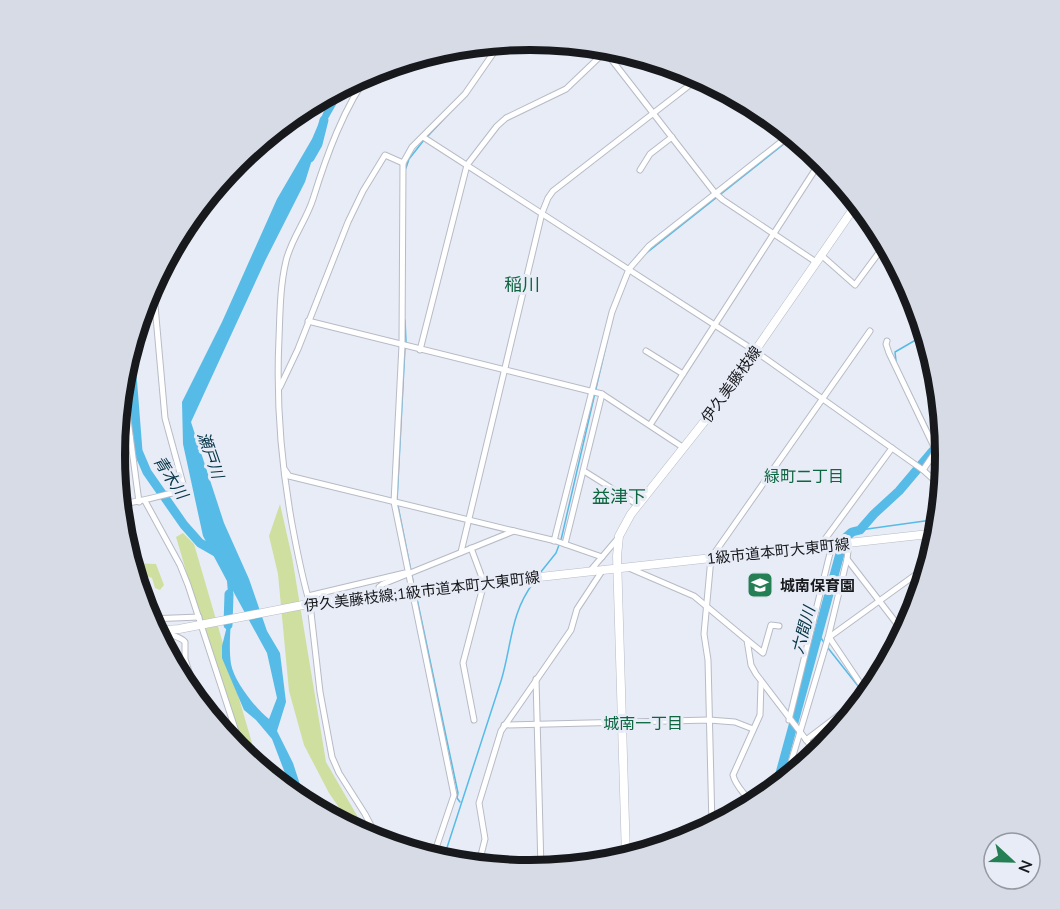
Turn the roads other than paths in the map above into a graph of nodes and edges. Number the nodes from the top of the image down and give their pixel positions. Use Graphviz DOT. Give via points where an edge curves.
graph roads {
  1 [pos="495,51"];
  2 [pos="599,55"];
  3 [pos="613,58"];
  4 [pos="692,83"];
  5 [pos="362,86"];
  6 [pos="654,113"];
  7 [pos="423,137"];
  8 [pos="672,137"];
  9 [pos="784,139"];
  10 [pos="403,163"];
  11 [pos="466,165"];
  12 [pos="816,168"];
  13 [pos="640,171"];
  14 [pos="715,193"];
  15 [pos="852,210"];
  16 [pos="542,213"];
  17 [pos="773,234"];
  18 [pos="880,251"];
  19 [pos="818,259"];
  20 [pos="629,269"];
  21 [pos="155,303"];
  22 [pos="308,321"];
  23 [pos="714,325"];
  24 [pos="870,331"];
  25 [pos="888,341"];
  26 [pos="402,345"];
  27 [pos="420,350"];
  28 [pos="646,351"];
  29 [pos="756,351"];
  30 [pos="504,371"];
  31 [pos="683,374"];
  32 [pos="279,392"];
  33 [pos="593,392"];
  34 [pos="602,394"];
  35 [pos="823,399"];
  36 [pos="127,419"];
  37 [pos="650,425"];
  38 [pos="130,437"];
  39 [pos="684,448"];
  40 [pos="892,448"];
  41 [pos="935,448"];
  42 [pos="125,449"];
  43 [pos="935,453"];
  44 [pos="282,465"];
  45 [pos="923,470"];
  46 [pos="584,471"];
  47 [pos="934,480"];
  48 [pos="142,502"];
  49 [pos="394,502"];
  50 [pos="128,503"];
  51 [pos="638,505"];
  52 [pos="469,520"];
  53 [pos="513,531"];
  54 [pos="927,534"];
  55 [pos="619,537"];
  56 [pos="555,541"];
  57 [pos="849,543"];
  58 [pos="566,544"];
  59 [pos="832,544"];
  60 [pos="820,546"];
  61 [pos="471,548"];
  62 [pos="461,552"];
  63 [pos="602,556"];
  64 [pos="711,558"];
  65 [pos="847,559"];
  66 [pos="629,568"];
  67 [pos="618,569"];
  68 [pos="602,571"];
  69 [pos="588,572"];
  70 [pos="409,573"];
  71 [pos="917,574"];
  72 [pos="484,583"];
  73 [pos="411,591"];
  74 [pos="378,594"];
  75 [pos="309,600"];
  76 [pos="879,601"];
  77 [pos="708,605"];
  78 [pos="161,620"];
  79 [pos="201,622"];
  80 [pos="897,624"];
  81 [pos="779,626"];
  82 [pos="166,630"];
  83 [pos="829,638"];
  84 [pos="747,640"];
  85 [pos="189,673"];
  86 [pos="536,679"];
  87 [pos="761,683"];
  88 [pos="863,685"];
  89 [pos="840,715"];
  90 [pos="474,720"];
  91 [pos="709,720"];
  92 [pos="789,720"];
  93 [pos="623,723"];
  94 [pos="504,725"];
  95 [pos="536,725"];
  96 [pos="232,729"];
  97 [pos="753,729"];
  98 [pos="799,732"];
  99 [pos="806,740"];
  100 [pos="811,746"];
  101 [pos="790,765"];
  102 [pos="746,796"];
  103 [pos="712,816"];
  104 [pos="372,828"];
  105 [pos="626,848"];
  106 [pos="436,849"];
  107 [pos="480,856"];
  108 [pos="541,860"];
  1 -- 7 [label="street" via="465,94"];
  2 -- 11 [label="street" via="566,88 506,118"];
  3 -- 6 [label="street"];
  4 -- 6 [label="street"];
  5 -- 32 [label="street" via="346,114 286,258 277,369"];
  6 -- 8 [label="street"];
  6 -- 16 [label="street" via="553,191"];
  7 -- 10 [label="street"];
  7 -- 11 [label="street"];
  8 -- 13 [label="street" via="650,154"];
  8 -- 14 [label="street"];
  9 -- 14 [label="street"];
  10 -- 22 [label="street" via="385,154 348,222"];
  10 -- 26 [label="street"];
  11 -- 16 [label="street"];
  11 -- 27 [label="street"];
  12 -- 17 [label="street"];
  14 -- 17 [label="street"];
  14 -- 20 [label="street" via="649,246"];
  15 -- 19 [label="main road, 伊久美藤枝線"];
  16 -- 20 [label="street"];
  16 -- 30 [label="street"];
  17 -- 19 [label="street"];
  17 -- 23 [label="street"];
  18 -- 19 [label="street" via="855,285"];
  19 -- 29 [label="main road, 伊久美藤枝線"];
  20 -- 23 [label="street"];
  20 -- 33 [label="street" via="612,312"];
  21 -- 48 [label="street" via="165,418 183,484 180,491"];
  22 -- 26 [label="street"];
  22 -- 32 [label="street"];
  23 -- 29 [label="street"];
  23 -- 31 [label="street"];
  24 -- 35 [label="street"];
  25 -- 41 [label="street" via="889,353"];
  26 -- 27 [label="street"];
  26 -- 49 [label="street"];
  27 -- 30 [label="street"];
  28 -- 31 [label="street"];
  29 -- 35 [label="street"];
  29 -- 39 [label="main road, 伊久美藤枝線"];
  30 -- 33 [label="street"];
  30 -- 52 [label="street"];
  31 -- 37 [label="street"];
  32 -- 44 [label="street"];
  33 -- 34 [label="street"];
  33 -- 56 [label="street"];
  34 -- 37 [label="street"];
  34 -- 46 [label="street"];
  35 -- 40 [label="street"];
  35 -- 64 [label="street"];
  36 -- 38 [label="street"];
  37 -- 39 [label="street"];
  38 -- 42 [label="street"];
  38 -- 48 [label="street"];
  39 -- 51 [label="main road, 伊久美藤枝線"];
  40 -- 45 [label="street"];
  40 -- 60 [label="street"];
  43 -- 45 [label="street"];
  44 -- 49 [label="street" via="289,476"];
  44 -- 75 [label="street"];
  45 -- 47 [label="street"];
  46 -- 51 [label="street"];
  46 -- 58 [label="street"];
  48 -- 50 [label="street"];
  48 -- 79 [label="street" via="180,565"];
  49 -- 52 [label="street"];
  49 -- 70 [label="street"];
  51 -- 55 [label="main road, 伊久美藤枝線"];
  52 -- 53 [label="street"];
  52 -- 62 [label="street"];
  53 -- 56 [label="street"];
  53 -- 61 [label="street"];
  54 -- 57 [label="main road, 1級市道本町大東町線"];
  55 -- 63 [label="street"];
  55 -- 67 [label="main road, 伊久美藤枝線"];
  56 -- 58 [label="street"];
  57 -- 59 [label="main road, 1級市道本町大東町線"];
  57 -- 65 [label="street"];
  58 -- 63 [label="street"];
  59 -- 60 [label="main road, 1級市道本町大東町線"];
  59 -- 92 [label="street"];
  60 -- 64 [label="main road, 1級市道本町大東町線"];
  61 -- 62 [label="street"];
  61 -- 72 [label="street"];
  62 -- 70 [label="street"];
  63 -- 69 [label="street"];
  64 -- 66 [label="main road, 1級市道本町大東町線"];
  64 -- 77 [label="street"];
  65 -- 76 [label="street"];
  65 -- 83 [label="street"];
  66 -- 67 [label="main road, 1級市道本町大東町線"];
  66 -- 77 [label="street"];
  67 -- 68 [label="main road, 伊久美藤枝線;1級市道本町大東町線"];
  67 -- 93 [label="main road, 伊久美藤枝線"];
  68 -- 69 [label="main road, 伊久美藤枝線;1級市道本町大東町線"];
  68 -- 86 [label="street" via="577,609 571,630"];
  69 -- 72 [label="main road, 伊久美藤枝線;1級市道本町大東町線"];
  70 -- 73 [label="street"];
  70 -- 74 [label="street" via="383,584"];
  70 -- 75 [label="street"];
  71 -- 76 [label="street"];
  72 -- 73 [label="main road, 伊久美藤枝線;1級市道本町大東町線"];
  72 -- 90 [label="street" via="463,663"];
  73 -- 74 [label="main road, 伊久美藤枝線;1級市道本町大東町線, bridge"];
  73 -- 106 [label="street" via="454,795"];
  74 -- 75 [label="main road, 伊久美藤枝線;1級市道本町大東町線, bridge"];
  75 -- 79 [label="main road, 伊久美藤枝線;1級市道本町大東町線"];
  75 -- 104 [label="street" via="332,757"];
  76 -- 80 [label="street"];
  76 -- 83 [label="street"];
  77 -- 84 [label="street"];
  77 -- 91 [label="street" via="704,634"];
  78 -- 79 [label="street"];
  79 -- 82 [label="main road, 伊久美藤枝線;1級市道本町大東町線"];
  79 -- 96 [label="street"];
  81 -- 84 [label="street" via="771,625 763,653"];
  82 -- 85 [label="street" via="185,642"];
  83 -- 88 [label="street"];
  83 -- 98 [label="street"];
  84 -- 87 [label="street" via="751,665"];
  86 -- 94 [label="street"];
  86 -- 95 [label="street"];
  87 -- 92 [label="street"];
  87 -- 97 [label="street" via="760,715"];
  89 -- 99 [label="street"];
  91 -- 93 [label="street"];
  91 -- 97 [label="street" via="735,722"];
  91 -- 103 [label="street"];
  92 -- 98 [label="street"];
  93 -- 95 [label="street"];
  93 -- 105 [label="main road, 伊久美藤枝線"];
  94 -- 95 [label="street"];
  94 -- 107 [label="street" via="479,803 485,838"];
  95 -- 108 [label="street"];
  97 -- 102 [label="street" via="733,775"];
  98 -- 99 [label="street"];
  98 -- 101 [label="street"];
  99 -- 100 [label="street"];
}
